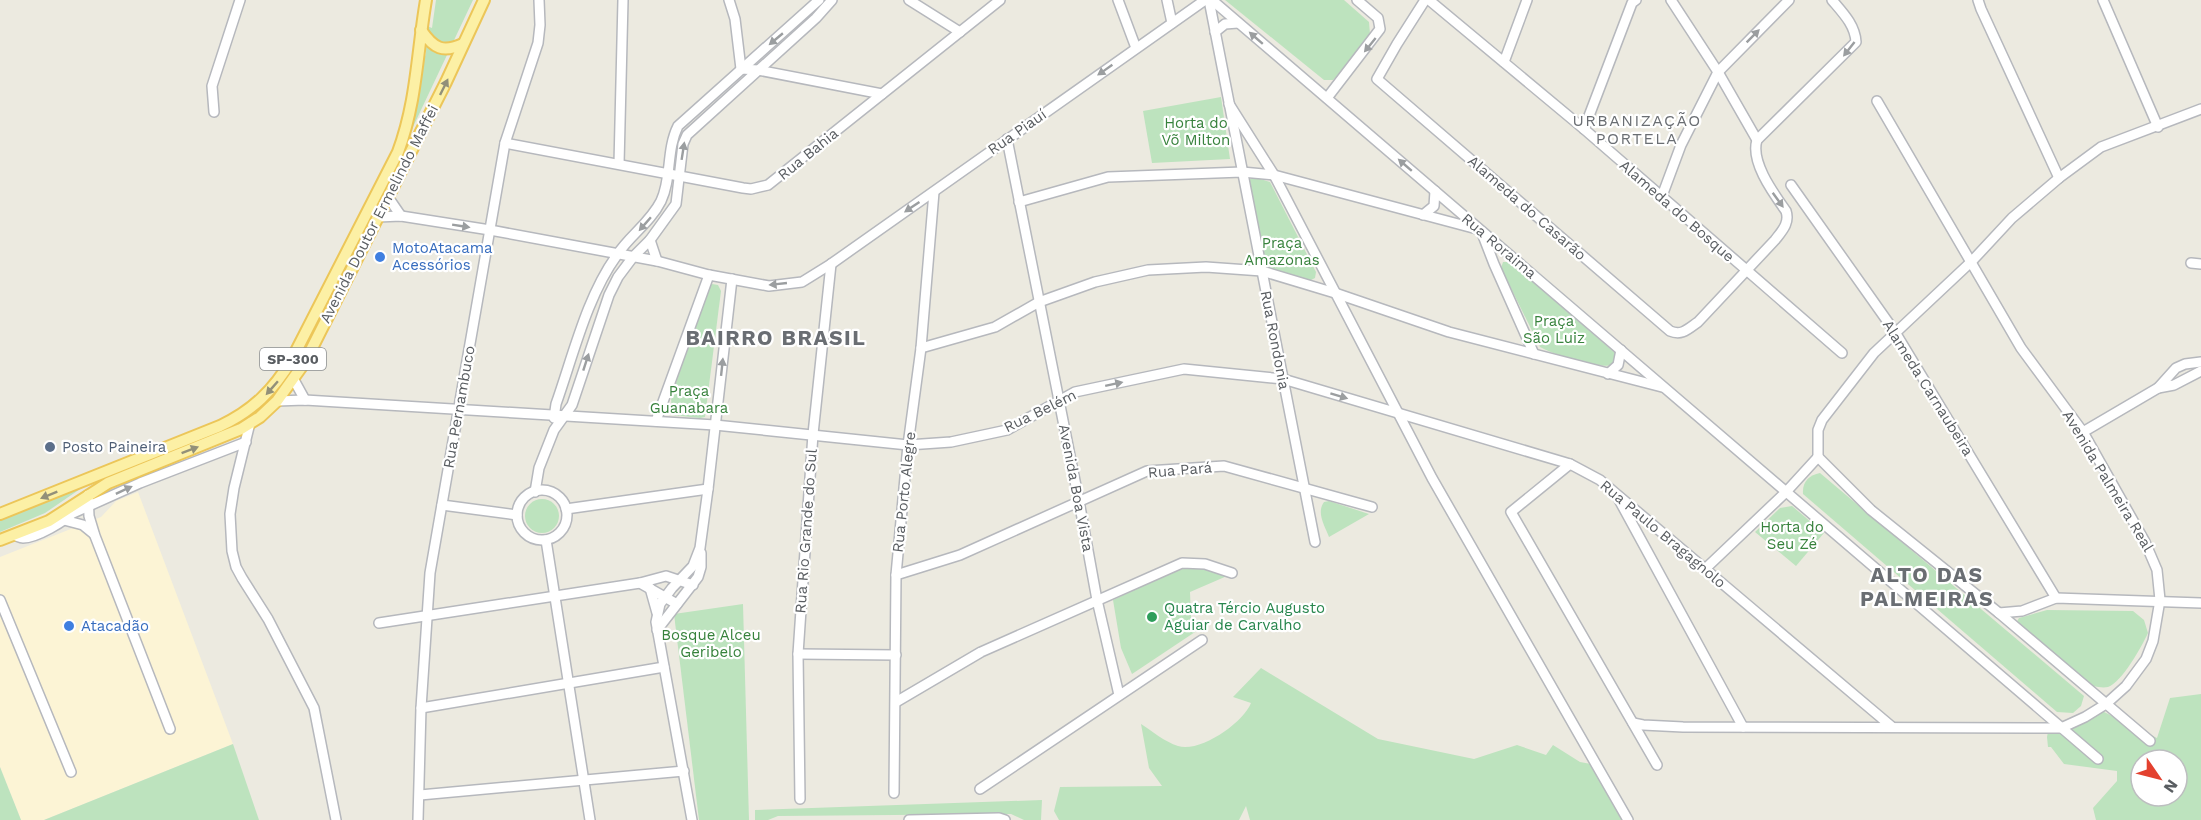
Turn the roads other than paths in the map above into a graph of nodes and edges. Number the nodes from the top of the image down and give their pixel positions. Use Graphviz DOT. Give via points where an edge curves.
graph roads {
  1 [pos="240,0"];
  2 [pos="426,0"];
  3 [pos="484,0"];
  4 [pos="539,0"];
  5 [pos="623,0"];
  6 [pos="729,0"];
  7 [pos="819,0"];
  8 [pos="909,0"];
  9 [pos="1000,0"];
  10 [pos="1118,0"];
  11 [pos="1167,0"];
  12 [pos="1208,0"];
  13 [pos="1357,0"];
  14 [pos="1427,0"];
  15 [pos="1527,0"];
  16 [pos="1636,0"];
  17 [pos="1671,0"];
  18 [pos="1789,0"];
  19 [pos="1832,0"];
  20 [pos="1972,0"];
  21 [pos="2103,0"];
  22 [pos="832,1"];
  23 [pos="1980,5"];
  24 [pos="1172,23"];
  25 [pos="1238,23"];
  26 [pos="421,30"];
  27 [pos="960,32"];
  28 [pos="1215,32"];
  29 [pos="463,44"];
  30 [pos="1136,48"];
  31 [pos="1504,62"];
  32 [pos="741,69"];
  33 [pos="758,70"];
  34 [pos="1718,72"];
  35 [pos="882,94"];
  36 [pos="1327,98"];
  37 [pos="1877,101"];
  38 [pos="1229,104"];
  39 [pos="2201,110"];
  40 [pos="214,112"];
  41 [pos="2158,127"];
  42 [pos="1584,129"];
  43 [pos="1007,139"];
  44 [pos="1757,140"];
  45 [pos="505,143"];
  46 [pos="620,164"];
  47 [pos="1242,172"];
  48 [pos="667,173"];
  49 [pos="1274,175"];
  50 [pos="681,176"];
  51 [pos="2058,178"];
  52 [pos="1791,185"];
  53 [pos="1435,191"];
  54 [pos="934,192"];
  55 [pos="1662,196"];
  56 [pos="388,197"];
  57 [pos="1019,202"];
  58 [pos="1424,215"];
  59 [pos="401,216"];
  60 [pos="378,217"];
  61 [pos="490,230"];
  62 [pos="1481,231"];
  63 [pos="650,240"];
  64 [pos="617,254"];
  65 [pos="633,257"];
  66 [pos="657,261"];
  67 [pos="1972,261"];
  68 [pos="831,264"];
  69 [pos="1745,270"];
  70 [pos="1262,271"];
  71 [pos="709,275"];
  72 [pos="732,279"];
  73 [pos="1335,293"];
  74 [pos="1039,302"];
  75 [pos="1895,332"];
  76 [pos="921,348"];
  77 [pos="1621,350"];
  78 [pos="1842,352"];
  79 [pos="1534,354"];
  80 [pos="2201,362"];
  81 [pos="1636,363"];
  82 [pos="2201,371"];
  83 [pos="1608,374"];
  84 [pos="1627,378"];
  85 [pos="1283,379"];
  86 [pos="294,380"];
  87 [pos="1664,388"];
  88 [pos="2158,388"];
  89 [pos="305,400"];
  90 [pos="277,401"];
  91 [pos="1059,401"];
  92 [pos="459,410"];
  93 [pos="1396,413"];
  94 [pos="554,415"];
  95 [pos="565,416"];
  96 [pos="656,421"];
  97 [pos="250,423"];
  98 [pos="715,425"];
  99 [pos="554,430"];
  100 [pos="2083,432"];
  101 [pos="813,434"];
  102 [pos="246,442"];
  103 [pos="908,445"];
  104 [pos="1818,457"];
  105 [pos="1570,464"];
  106 [pos="1304,488"];
  107 [pos="708,489"];
  108 [pos="535,492"];
  109 [pos="1614,492"];
  110 [pos="1786,492"];
  111 [pos="88,495"];
  112 [pos="1079,501"];
  113 [pos="442,505"];
  114 [pos="87,507"];
  115 [pos="1372,507"];
  116 [pos="566,509"];
  117 [pos="0,514"];
  118 [pos="517,515"];
  119 [pos="68,517"];
  120 [pos="13,535"];
  121 [pos="95,536"];
  122 [pos="0,540"];
  123 [pos="546,540"];
  124 [pos="1315,543"];
  125 [pos="700,548"];
  126 [pos="1705,569"];
  127 [pos="1232,573"];
  128 [pos="896,575"];
  129 [pos="680,580"];
  130 [pos="640,583"];
  131 [pos="693,585"];
  132 [pos="650,588"];
  133 [pos="555,594"];
  134 [pos="665,597"];
  135 [pos="2055,598"];
  136 [pos="0,600"];
  137 [pos="1097,600"];
  138 [pos="2160,600"];
  139 [pos="2201,603"];
  140 [pos="677,604"];
  141 [pos="657,612"];
  142 [pos="1999,613"];
  143 [pos="428,615"];
  144 [pos="379,623"];
  145 [pos="657,630"];
  146 [pos="1202,640"];
  147 [pos="798,654"];
  148 [pos="896,655"];
  149 [pos="664,667"];
  150 [pos="570,683"];
  151 [pos="1119,695"];
  152 [pos="896,702"];
  153 [pos="2106,704"];
  154 [pos="421,708"];
  155 [pos="1633,723"];
  156 [pos="1891,726"];
  157 [pos="1743,727"];
  158 [pos="2061,728"];
  159 [pos="170,729"];
  160 [pos="2150,741"];
  161 [pos="2098,759"];
  162 [pos="1657,765"];
  163 [pos="684,771"];
  164 [pos="71,772"];
  165 [pos="584,780"];
  166 [pos="980,789"];
  167 [pos="894,793"];
  168 [pos="420,795"];
  169 [pos="800,799"];
  170 [pos="336,820"];
  171 [pos="418,820"];
  172 [pos="590,820"];
  173 [pos="692,820"];
  174 [pos="909,820"];
  175 [pos="1005,820"];
  176 [pos="1628,820"];
  1 -- 40 [label="street" via="212,86"];
  2 -- 26 [label="main road, Avenida Doutor Ermelindo Maffei / SP-300"];
  3 -- 29 [label="main road, Avenida Doutor Ermelindo Maffei / SP-300"];
  4 -- 45 [label="street, Rua Pernambuco" via="538,43"];
  5 -- 46 [label="street"];
  6 -- 32 [label="street"];
  7 -- 32 [label="street, one-way"];
  8 -- 27 [label="street"];
  9 -- 27 [label="street, Rua Bahia"];
  10 -- 30 [label="street"];
  11 -- 24 [label="street"];
  12 -- 24 [label="street, Rua Piauí"];
  12 -- 25 [label="street, Rua Roraima"];
  12 -- 28 [label="street, Rua Rondonia"];
  13 -- 36 [label="street, one-way" via="1378,18 1379,33"];
  14 -- 31 [label="street, Alameda do Bosque"];
  14 -- 69 [label="street, Alameda do Casarão" via="1377,79 1670,332 1684,332 1698,322"];
  15 -- 31 [label="street"];
  16 -- 42 [label="street"];
  17 -- 34 [label="street"];
  34 -- 18 [label="street, one-way"];
  19 -- 44 [label="street, one-way" via="1847,18 1856,42"];
  20 -- 23 [label="street"];
  21 -- 41 [label="street"];
  22 -- 33 [label="street"];
  23 -- 51 [label="street"];
  24 -- 30 [label="street, Rua Piauí"];
  25 -- 28 [label="street" via="1225,24"];
  36 -- 25 [label="street, Rua Roraima, one-way"];
  26 -- 29 [label="main road" via="441,49"];
  26 -- 117 [label="main road, Avenida Doutor Ermelindo Maffei / SP-300, one-way" via="412,109 398,152 276,384 233,420"];
  27 -- 35 [label="street, Rua Bahia"];
  28 -- 38 [label="street, Rua Rondonia"];
  56 -- 29 [label="main road, Avenida Doutor Ermelindo Maffei / SP-300, one-way"];
  30 -- 43 [label="street, Rua Piauí, one-way"];
  31 -- 42 [label="street, Alameda do Bosque"];
  32 -- 33 [label="street"];
  32 -- 48 [label="street" via="678,126 671,142"];
  33 -- 35 [label="street"];
  50 -- 33 [label="street, one-way" via="687,135"];
  34 -- 44 [label="street"];
  34 -- 55 [label="street" via="1681,145"];
  35 -- 50 [label="street, Rua Bahia" via="768,185 751,189"];
  53 -- 36 [label="street, Rua Roraima, one-way"];
  37 -- 67 [label="street, Avenida Palmeira Real"];
  38 -- 47 [label="street, Rua Rondonia"];
  38 -- 49 [label="street"];
  39 -- 41 [label="street"];
  41 -- 51 [label="street" via="2101,147"];
  42 -- 55 [label="street, Alameda do Bosque"];
  43 -- 54 [label="street, Rua Piauí"];
  43 -- 57 [label="street, Avenida Boa Vista"];
  44 -- 69 [label="street, one-way" via="1758,160 1786,211 1787,220 1775,240"];
  45 -- 46 [label="street, Rua Bahia"];
  45 -- 61 [label="street, Rua Pernambuco"];
  46 -- 48 [label="street, Rua Bahia"];
  47 -- 49 [label="street"];
  47 -- 57 [label="street" via="1108,177"];
  47 -- 70 [label="street, Rua Rondonia"];
  48 -- 50 [label="street, Rua Bahia"];
  48 -- 64 [label="street, one-way" via="666,189 650,220"];
  49 -- 58 [label="street"];
  49 -- 73 [label="street"];
  50 -- 63 [label="street" via="676,204"];
  51 -- 67 [label="street" via="2012,218"];
  52 -- 75 [label="street, Alameda Carnaubeira"];
  53 -- 58 [label="street" via="1434,206"];
  53 -- 62 [label="street, Rua Roraima"];
  54 -- 68 [label="street, Rua Piauí, one-way"];
  54 -- 76 [label="street, Rua Porto Alegre"];
  55 -- 69 [label="street, Alameda do Bosque"];
  56 -- 59 [label="street"];
  56 -- 60 [label="main road, Avenida Doutor Ermelindo Maffei / SP-300"];
  57 -- 74 [label="street, Avenida Boa Vista"];
  58 -- 62 [label="street"];
  59 -- 60 [label="street, Rua Piauí"];
  59 -- 61 [label="street, Rua Piauí, one-way"];
  60 -- 86 [label="main road, Avenida Doutor Ermelindo Maffei / SP-300"];
  61 -- 64 [label="street, Rua Piauí"];
  61 -- 92 [label="street, Rua Pernambuco"];
  62 -- 77 [label="street, Rua Roraima"];
  62 -- 79 [label="street"];
  63 -- 65 [label="street"];
  63 -- 66 [label="street"];
  64 -- 65 [label="street, Rua Piauí"];
  64 -- 94 [label="street" via="594,295"];
  65 -- 66 [label="street, Rua Piauí"];
  95 -- 65 [label="street, one-way" via="609,295"];
  66 -- 71 [label="street, Rua Piauí"];
  67 -- 75 [label="street"];
  67 -- 100 [label="street, Avenida Palmeira Real" via="2021,348"];
  68 -- 72 [label="street, Rua Piauí, one-way" via="802,282 769,286"];
  68 -- 101 [label="street, Rua Rio Grande do Sul"];
  69 -- 78 [label="street, Alameda do Bosque"];
  70 -- 73 [label="street"];
  70 -- 74 [label="street" via="1206,267 1148,270 1095,282"];
  70 -- 85 [label="street, Rua Rondonia"];
  71 -- 72 [label="street, Rua Piauí"];
  71 -- 96 [label="street"];
  98 -- 72 [label="street, one-way"];
  73 -- 79 [label="street" via="1449,332"];
  73 -- 93 [label="street"];
  74 -- 76 [label="street" via="995,327"];
  74 -- 91 [label="street, Avenida Boa Vista"];
  75 -- 104 [label="street" via="1826,413 1818,430"];
  75 -- 135 [label="street, Alameda Carnaubeira"];
  76 -- 103 [label="street, Rua Porto Alegre"];
  77 -- 81 [label="street, Rua Roraima"];
  77 -- 83 [label="street" via="1618,364"];
  79 -- 83 [label="street"];
  80 -- 88 [label="street" via="2176,368"];
  81 -- 84 [label="street"];
  81 -- 87 [label="street, Rua Roraima"];
  82 -- 88 [label="street" via="2184,381"];
  83 -- 84 [label="street"];
  84 -- 87 [label="street"];
  91 -- 85 [label="street, Rua Belém, one-way" via="1075,392 1184,369"];
  85 -- 93 [label="street, Rua Belém, one-way"];
  85 -- 106 [label="street, Rua Rondonia"];
  86 -- 89 [label="street"];
  86 -- 90 [label="main road, Avenida Doutor Ermelindo Maffei / SP-300"];
  87 -- 110 [label="street, Rua Roraima"];
  88 -- 100 [label="street"];
  89 -- 90 [label="street, Rua Belém"];
  89 -- 92 [label="street, Rua Belém"];
  90 -- 97 [label="main road, Avenida Doutor Ermelindo Maffei / SP-300"];
  91 -- 103 [label="street, Rua Belém" via="1007,430 951,442"];
  91 -- 112 [label="street, Avenida Boa Vista"];
  92 -- 94 [label="street, Rua Belém"];
  92 -- 113 [label="street, Rua Pernambuco"];
  93 -- 105 [label="street, Rua Paulo Bragagnolo"];
  93 -- 176 [label="street"];
  94 -- 95 [label="street, Rua Belém"];
  94 -- 99 [label="street"];
  95 -- 96 [label="street, Rua Belém"];
  95 -- 99 [label="street"];
  96 -- 98 [label="street, Rua Belém"];
  97 -- 102 [label="street"];
  111 -- 97 [label="main road, Avenida Doutor Ermelindo Maffei / SP-300, one-way"];
  98 -- 101 [label="street, Rua Belém"];
  98 -- 107 [label="street"];
  99 -- 108 [label="street" via="539,468"];
  100 -- 138 [label="street, Avenida Palmeira Real" via="2153,558"];
  101 -- 103 [label="street, Rua Belém"];
  101 -- 147 [label="street, Rua Rio Grande do Sul"];
  114 -- 102 [label="street, one-way"];
  102 -- 170 [label="street" via="230,514 232,551 236,567 314,708"];
  103 -- 128 [label="street, Rua Porto Alegre"];
  104 -- 110 [label="street"];
  104 -- 142 [label="street" via="1871,510"];
  105 -- 109 [label="street, Rua Paulo Bragagnolo"];
  105 -- 155 [label="street" via="1511,512"];
  106 -- 112 [label="street, Rua Pará" via="1224,466 1147,471"];
  106 -- 115 [label="street, Rua Pará"];
  106 -- 124 [label="street, Rua Rondonia"];
  107 -- 116 [label="street"];
  107 -- 125 [label="street"];
  108 -- 116 [label="street" via="554,493"];
  108 -- 118 [label="street" via="523,499"];
  109 -- 126 [label="street, Rua Paulo Bragagnolo"];
  109 -- 157 [label="street"];
  110 -- 126 [label="street"];
  110 -- 158 [label="street, Rua Roraima"];
  111 -- 114 [label="street"];
  111 -- 119 [label="street"];
  111 -- 120 [label="main road, Avenida Doutor Ermelindo Maffei / SP-300" via="49,521"];
  112 -- 128 [label="street, Rua Pará" via="960,555"];
  112 -- 137 [label="street, Avenida Boa Vista"];
  113 -- 118 [label="street"];
  113 -- 143 [label="street, Rua Pernambuco" via="430,573"];
  114 -- 119 [label="street"];
  114 -- 121 [label="street"];
  116 -- 123 [label="street" via="564,527"];
  118 -- 123 [label="street" via="525,534"];
  119 -- 120 [label="street" via="24,538"];
  119 -- 121 [label="street"];
  120 -- 122 [label="main road, Avenida Doutor Ermelindo Maffei / SP-300"];
  121 -- 159 [label="street"];
  123 -- 133 [label="street"];
  125 -- 129 [label="street" via="693,566"];
  125 -- 131 [label="street" via="701,567"];
  126 -- 156 [label="street, Rua Paulo Bragagnolo"];
  127 -- 137 [label="street" via="1205,564 1182,563"];
  128 -- 148 [label="street, Rua Porto Alegre"];
  129 -- 130 [label="street" via="666,576"];
  129 -- 131 [label="street"];
  129 -- 134 [label="street"];
  130 -- 132 [label="street"];
  130 -- 133 [label="street"];
  131 -- 140 [label="street"];
  132 -- 134 [label="street"];
  132 -- 141 [label="street"];
  133 -- 143 [label="street"];
  133 -- 150 [label="street"];
  134 -- 140 [label="street"];
  134 -- 141 [label="street"];
  135 -- 138 [label="street"];
  135 -- 142 [label="street" via="2022,611"];
  136 -- 164 [label="street"];
  137 -- 151 [label="street, Avenida Boa Vista"];
  137 -- 152 [label="street" via="981,652"];
  138 -- 139 [label="street"];
  138 -- 153 [label="street, Avenida Palmeira Real" via="2146,659"];
  140 -- 145 [label="street"];
  141 -- 145 [label="street"];
  142 -- 153 [label="street"];
  143 -- 144 [label="street"];
  143 -- 154 [label="street, Rua Pernambuco"];
  145 -- 149 [label="street"];
  146 -- 151 [label="street"];
  147 -- 148 [label="street"];
  147 -- 169 [label="street, Rua Rio Grande do Sul"];
  148 -- 152 [label="street, Rua Porto Alegre"];
  149 -- 150 [label="street"];
  149 -- 163 [label="street"];
  150 -- 154 [label="street"];
  150 -- 165 [label="street"];
  151 -- 166 [label="street"];
  152 -- 167 [label="street, Rua Porto Alegre"];
  153 -- 158 [label="street, Avenida Palmeira Real"];
  153 -- 160 [label="street"];
  154 -- 168 [label="street, Rua Pernambuco"];
  155 -- 157 [label="street, Avenida Palmeira Real"];
  155 -- 162 [label="street"];
  156 -- 157 [label="street, Avenida Palmeira Real"];
  156 -- 158 [label="street, Avenida Palmeira Real"];
  158 -- 161 [label="street, Rua Roraima"];
  163 -- 165 [label="street"];
  163 -- 173 [label="street"];
  165 -- 168 [label="street"];
  165 -- 172 [label="street"];
  168 -- 171 [label="street, Rua Pernambuco"];
  174 -- 175 [label="street"];
}
